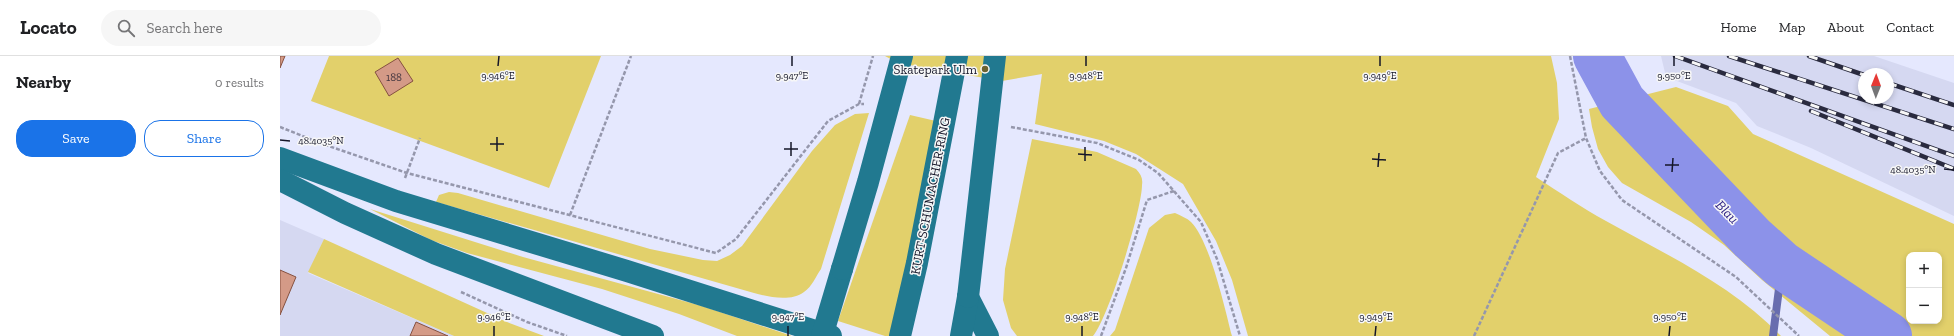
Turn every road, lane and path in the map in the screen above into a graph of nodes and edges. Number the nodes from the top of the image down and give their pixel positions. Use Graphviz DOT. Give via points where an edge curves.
graph roads {
  1 [pos="631,56"];
  2 [pos="873,56"];
  3 [pos="902,56"];
  4 [pos="957,56"];
  5 [pos="995,56"];
  6 [pos="1570,56"];
  7 [pos="859,104"];
  8 [pos="866,104"];
  9 [pos="1004,126"];
  10 [pos="280,127"];
  11 [pos="420,138"];
  12 [pos="1586,138"];
  13 [pos="280,158"];
  14 [pos="407,173"];
  15 [pos="280,180"];
  16 [pos="1174,191"];
  17 [pos="396,201"];
  18 [pos="570,215"];
  19 [pos="968,297"];
  20 [pos="825,335"];
  21 [pos="654,336"];
  22 [pos="900,336"];
  23 [pos="961,336"];
  24 [pos="988,336"];
  25 [pos="1101,336"];
  26 [pos="1240,336"];
  27 [pos="1474,336"];
  28 [pos="1799,336"];
  1 -- 18 [label="path"];
  2 -- 7 [label="path"];
  3 -- 20 [label="main road, bridge"];
  4 -- 22 [label="main road, KURT-SCHUMACHER-RING, bridge" via="917,263"];
  5 -- 19 [label="main road, bridge"];
  6 -- 12 [label="path"];
  7 -- 8 [label="path"];
  7 -- 18 [label="path" via="828,121 736,239 716,253"];
  9 -- 16 [label="path" via="1097,143 1139,160 1158,173"];
  10 -- 14 [label="path"];
  11 -- 14 [label="path"];
  12 -- 27 [label="path" via="1558,153"];
  12 -- 28 [label="path" via="1600,171 1622,200 1736,277"];
  13 -- 17 [label="main road"];
  14 -- 17 [label="path"];
  14 -- 18 [label="path"];
  15 -- 21 [label="main road" via="436,254"];
  16 -- 25 [label="path" via="1147,200"];
  16 -- 26 [label="path" via="1201,222 1217,259"];
  17 -- 20 [label="main road" via="627,270"];
  19 -- 23 [label="main road"];
  19 -- 24 [label="main road"];
}
